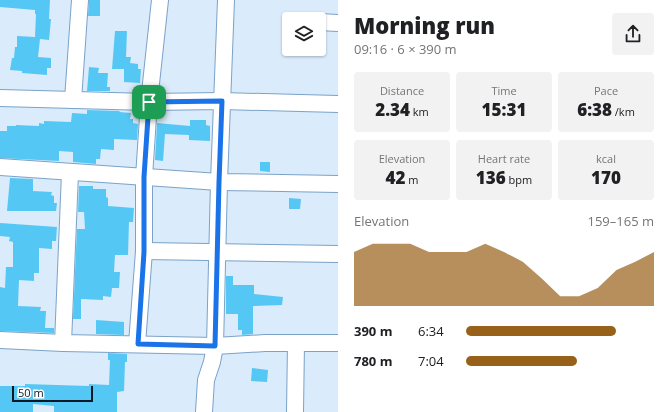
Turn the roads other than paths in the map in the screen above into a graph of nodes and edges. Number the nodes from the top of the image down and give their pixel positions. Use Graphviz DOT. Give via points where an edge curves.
graph roads {
  1 [pos="80,0"];
  2 [pos="160,0"];
  3 [pos="226,0"];
  4 [pos="326,22"];
  5 [pos="338,23"];
  6 [pos="0,98"];
  7 [pos="73,100"];
  8 [pos="222,101"];
  9 [pos="149,102"];
  10 [pos="338,104"];
  11 [pos="0,167"];
  12 [pos="70,173"];
  13 [pos="144,177"];
  14 [pos="219,182"];
  15 [pos="338,184"];
  16 [pos="144,252"];
  17 [pos="217,252"];
  18 [pos="338,254"];
  19 [pos="0,340"];
  20 [pos="63,343"];
  21 [pos="296,343"];
  22 [pos="338,343"];
  23 [pos="138,344"];
  24 [pos="215,346"];
  25 [pos="204,412"];
  26 [pos="295,412"];
  1 -- 7 [label="street"];
  2 -- 9 [label="street"];
  3 -- 8 [label="street"];
  4 -- 5 [label="street"];
  6 -- 7 [label="street"];
  7 -- 9 [label="street"];
  8 -- 9 [label="street"];
  8 -- 10 [label="street"];
  8 -- 14 [label="street"];
  9 -- 13 [label="street"];
  11 -- 12 [label="street"];
  12 -- 13 [label="street"];
  12 -- 20 [label="street"];
  13 -- 14 [label="street"];
  13 -- 16 [label="street"];
  14 -- 15 [label="street"];
  14 -- 17 [label="street"];
  16 -- 17 [label="street"];
  16 -- 23 [label="street"];
  17 -- 18 [label="street"];
  17 -- 24 [label="street"];
  19 -- 20 [label="street"];
  20 -- 23 [label="street"];
  21 -- 22 [label="street"];
  21 -- 24 [label="street"];
  21 -- 26 [label="street"];
  23 -- 24 [label="street"];
  24 -- 25 [label="street" via="206,380"];
}
